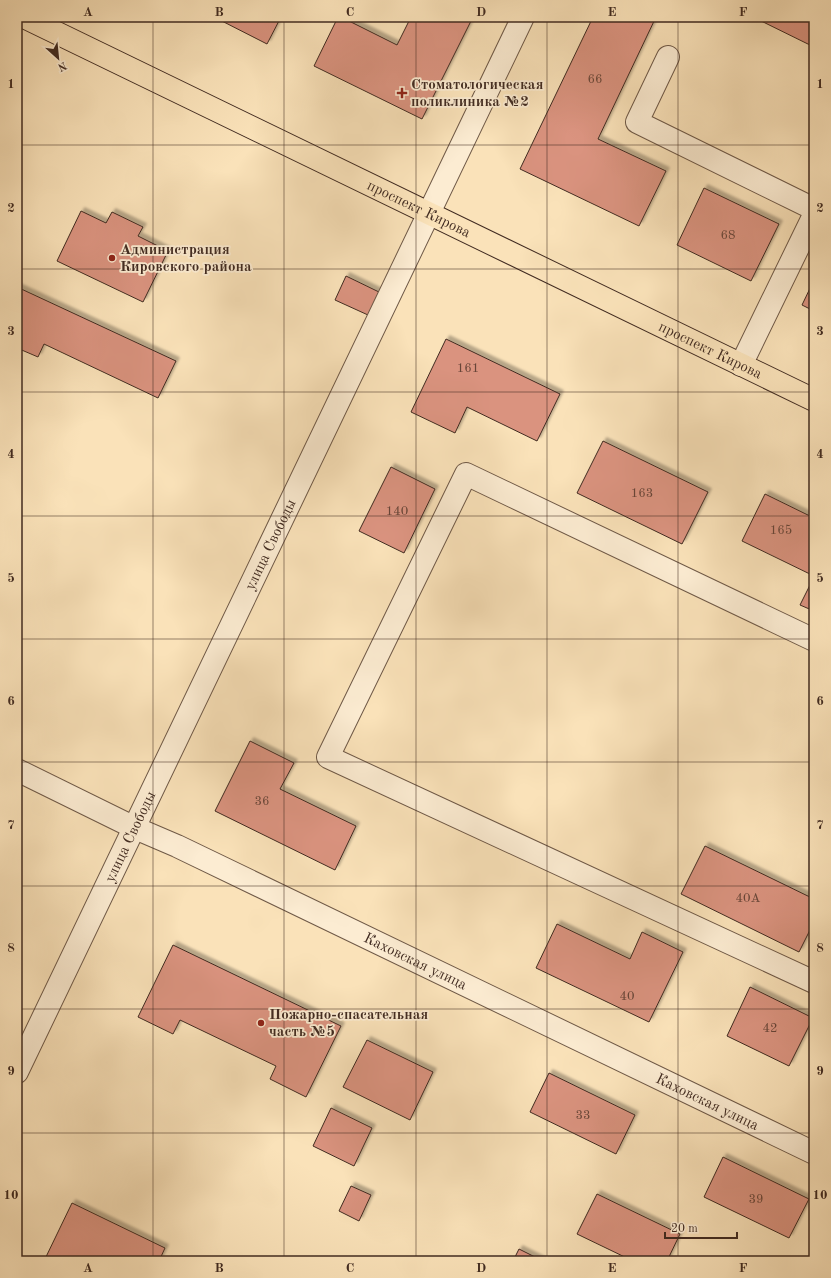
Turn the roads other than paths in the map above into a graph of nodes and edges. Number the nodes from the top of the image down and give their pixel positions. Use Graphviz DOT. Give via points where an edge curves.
graph roads {
  1 [pos="24,17"];
  2 [pos="523,17"];
  3 [pos="668,57"];
  4 [pos="814,209"];
  5 [pos="428,214"];
  6 [pos="814,215"];
  7 [pos="741,365"];
  8 [pos="814,400"];
  9 [pos="814,640"];
  10 [pos="17,770"];
  11 [pos="134,828"];
  12 [pos="814,982"];
  13 [pos="17,1072"];
  14 [pos="814,1153"];
  1 -- 5 [label="main road, проспект Кирова"];
  2 -- 5 [label="street, улица Свободы"];
  3 -- 4 [label="street" via="637,122"];
  5 -- 7 [label="main road, проспект Кирова"];
  5 -- 11 [label="street, улица Свободы"];
  6 -- 7 [label="street"];
  7 -- 8 [label="main road, проспект Кирова"];
  9 -- 12 [label="street" via="466,474 328,757"];
  10 -- 11 [label="street, Каховская улица"];
  11 -- 13 [label="street, улица Свободы"];
  11 -- 14 [label="street, Каховская улица" via="177,846"];
}
